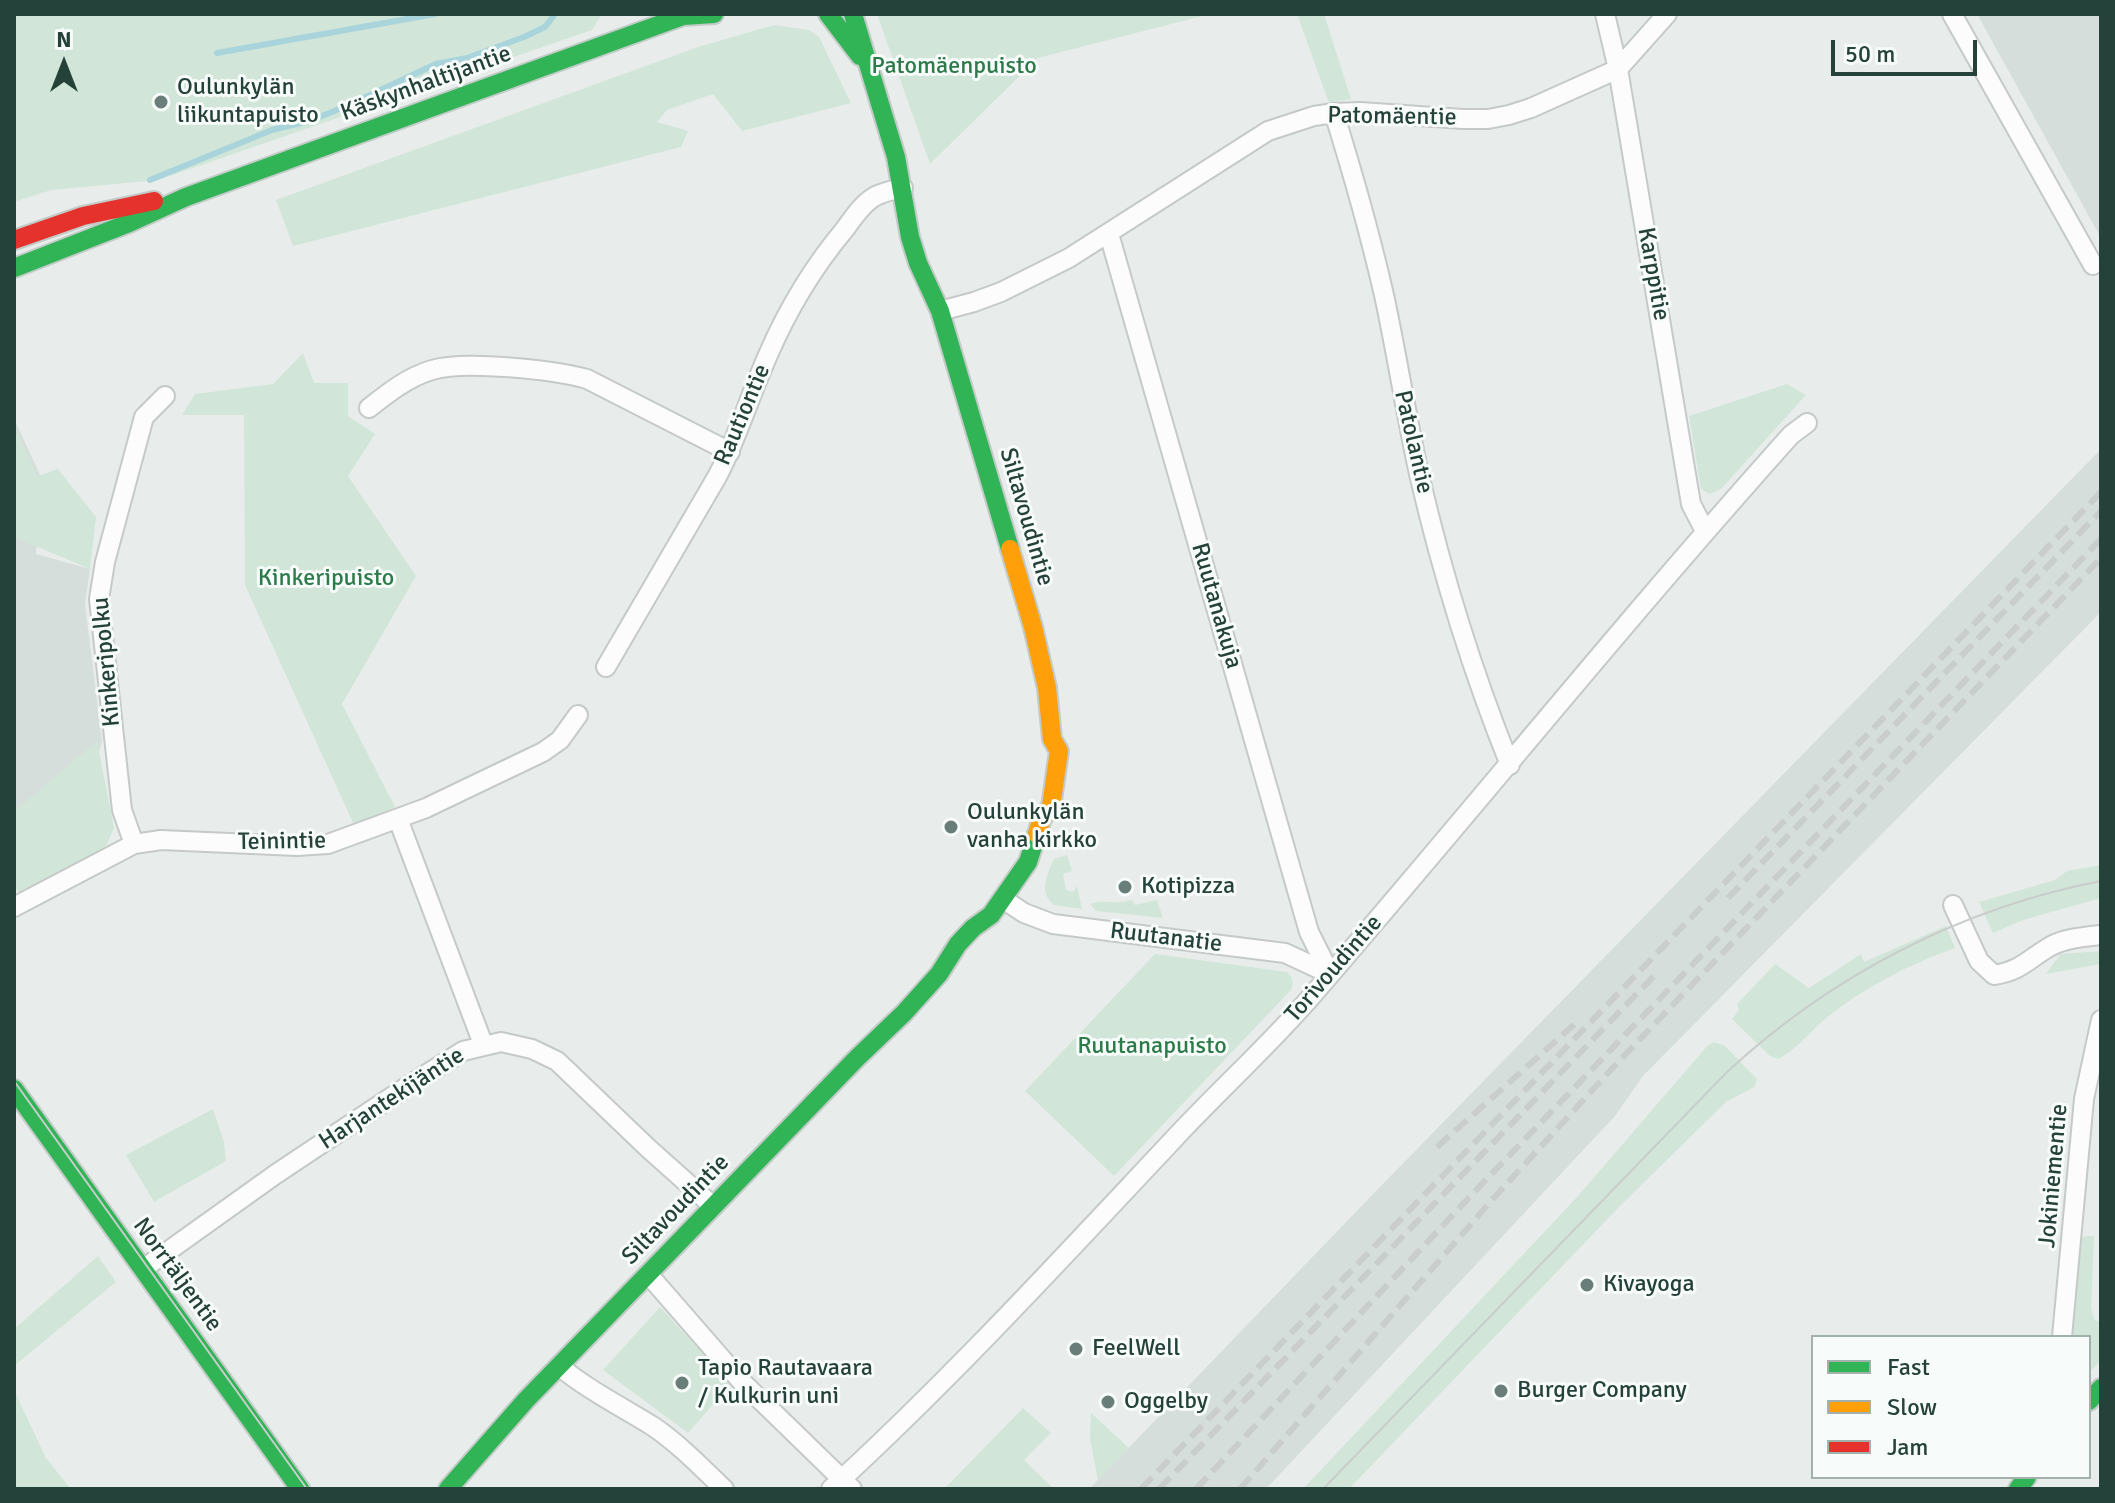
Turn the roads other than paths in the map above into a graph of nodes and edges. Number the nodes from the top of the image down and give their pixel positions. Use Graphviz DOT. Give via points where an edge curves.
graph roads {
  1 [pos="714,14"];
  2 [pos="828,14"];
  3 [pos="853,14"];
  4 [pos="1605,14"];
  5 [pos="1667,14"];
  6 [pos="1952,14"];
  7 [pos="684,15"];
  8 [pos="866,62"];
  9 [pos="1618,69"];
  10 [pos="1334,113"];
  11 [pos="903,188"];
  12 [pos="186,197"];
  13 [pos="1109,234"];
  14 [pos="14,240"];
  15 [pos="2093,265"];
  16 [pos="14,268"];
  17 [pos="940,311"];
  18 [pos="165,396"];
  19 [pos="369,408"];
  20 [pos="1807,423"];
  21 [pos="730,452"];
  22 [pos="1705,531"];
  23 [pos="606,667"];
  24 [pos="578,715"];
  25 [pos="1510,765"];
  26 [pos="398,819"];
  27 [pos="134,844"];
  28 [pos="1003,899"];
  29 [pos="1953,905"];
  30 [pos="14,907"];
  31 [pos="2101,935"];
  32 [pos="1330,974"];
  33 [pos="2101,1020"];
  34 [pos="483,1044"];
  35 [pos="14,1089"];
  36 [pos="713,1206"];
  37 [pos="143,1269"];
  38 [pos="648,1274"];
  39 [pos="2062,1335"];
  40 [pos="559,1366"];
  41 [pos="842,1486"];
  42 [pos="448,1487"];
  43 [pos="300,1489"];
  44 [pos="724,1489"];
  1 -- 7 [label="main road, Käskynhaltijantie"];
  2 -- 8 [label="main road, Siltavoudintie"];
  3 -- 8 [label="main road, Siltavoudintie"];
  4 -- 9 [label="street, Karppitie"];
  5 -- 9 [label="street, Patomäentie"];
  6 -- 15 [label="street"];
  7 -- 12 [label="main road, Käskynhaltijantie"];
  8 -- 11 [label="main road, Siltavoudintie"];
  9 -- 10 [label="street, Patomäentie" via="1531,108 1488,119"];
  9 -- 22 [label="street, Karppitie" via="1691,504"];
  10 -- 13 [label="street, Patomäentie" via="1268,131"];
  10 -- 25 [label="street, Patolantie" via="1361,198 1426,500 1456,610"];
  11 -- 17 [label="main road, Siltavoudintie" via="918,263"];
  11 -- 21 [label="street, Rautiontie" via="873,197 833,243 783,324"];
  12 -- 14 [label="main road, Käskynhaltijantie" via="129,204"];
  12 -- 16 [label="main road, Käskynhaltijantie"];
  13 -- 17 [label="street, Patomäentie" via="1001,292"];
  13 -- 32 [label="street, Ruutanakuja" via="1309,932"];
  17 -- 28 [label="main road, Siltavoudintie" via="1047,688 1052,739 1039,793 1042,818 1028,862"];
  18 -- 27 [label="street, Kinkeripolku" via="144,417 99,595 122,810"];
  19 -- 21 [label="street" via="392,389 443,367 561,374 587,379"];
  20 -- 22 [label="street, Torivoudintie"];
  21 -- 23 [label="street, Rautiontie"];
  22 -- 25 [label="street, Torivoudintie"];
  24 -- 26 [label="street, Teinintie" via="560,740 543,752"];
  25 -- 32 [label="street, Torivoudintie"];
  26 -- 27 [label="street, Teinintie" via="328,844"];
  26 -- 34 [label="street"];
  27 -- 30 [label="street, Teinintie"];
  28 -- 32 [label="street, Ruutanatie" via="1053,924 1285,953"];
  28 -- 36 [label="main road, Siltavoudintie" via="958,944 904,1013"];
  29 -- 31 [label="street" via="1979,961 1994,975 2023,967 2052,945"];
  32 -- 41 [label="street, Torivoudintie"];
  33 -- 39 [label="street, Jokiniementie" via="2084,1099"];
  34 -- 36 [label="street, Harjantekijäntie" via="516,1044 557,1061"];
  34 -- 37 [label="street, Harjantekijäntie" via="411,1084"];
  35 -- 37 [label="main road, Norrtäljentie"];
  36 -- 38 [label="main road, Siltavoudintie"];
  37 -- 43 [label="main road, Norrtäljentie"];
  38 -- 40 [label="main road, Siltavoudintie"];
  38 -- 41 [label="street"];
  40 -- 42 [label="main road, Siltavoudintie"];
  40 -- 44 [label="street" via="682,1448"];
}
